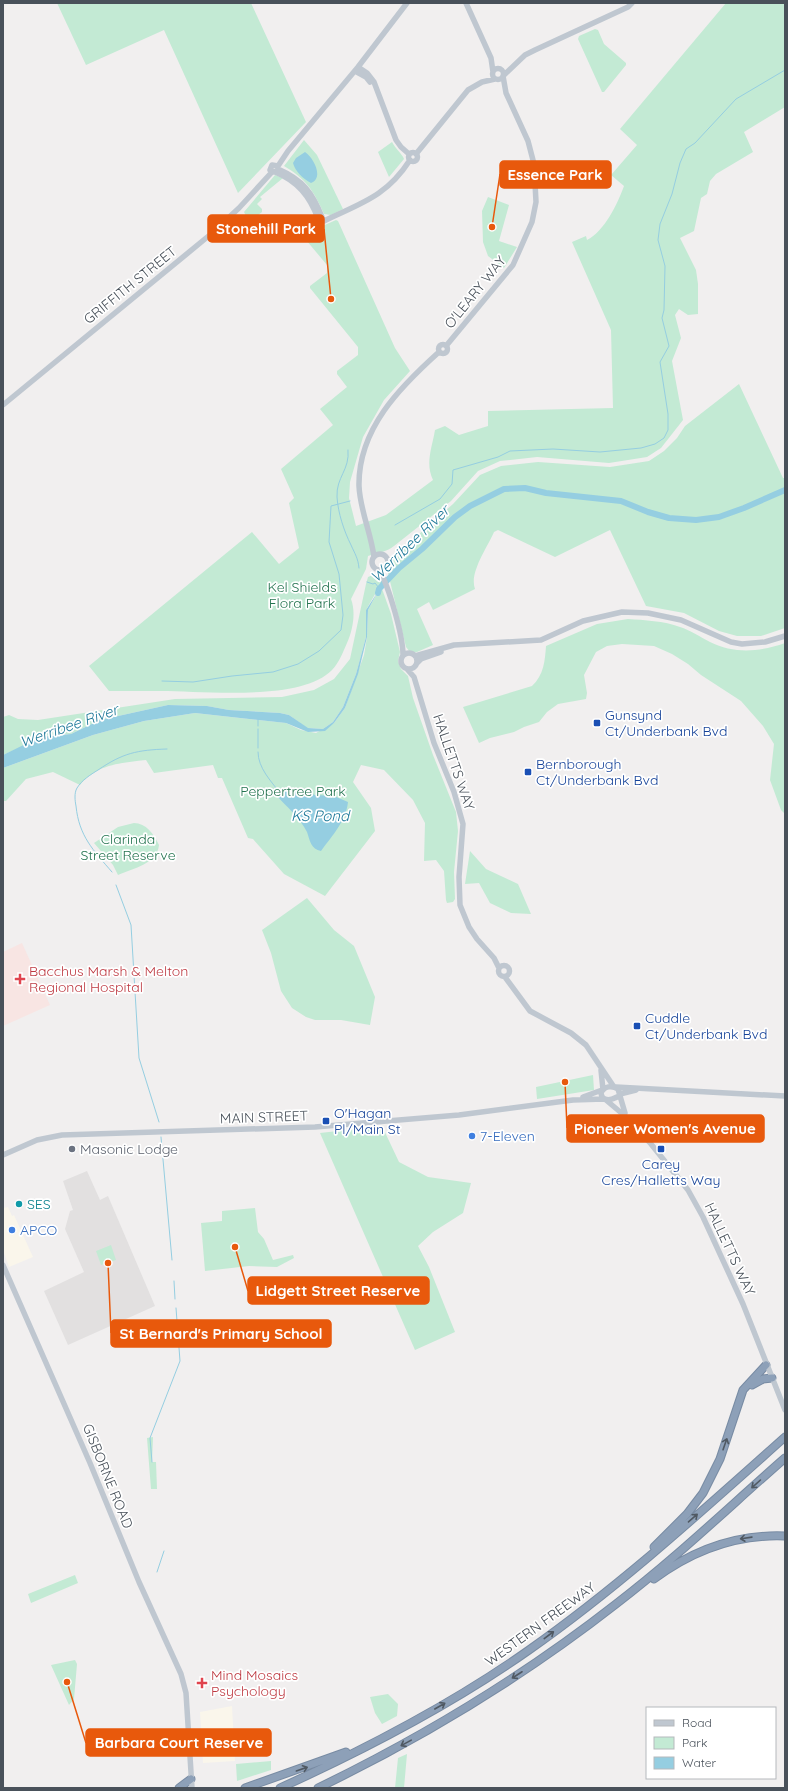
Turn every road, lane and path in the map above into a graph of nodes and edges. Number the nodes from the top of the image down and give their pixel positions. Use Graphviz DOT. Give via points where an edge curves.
graph roads {
  1 [pos="407,3"];
  2 [pos="466,3"];
  3 [pos="632,3"];
  4 [pos="491,58"];
  5 [pos="513,67"];
  6 [pos="357,69"];
  7 [pos="500,70"];
  8 [pos="494,76"];
  9 [pos="503,76"];
  10 [pos="506,93"];
  11 [pos="410,157"];
  12 [pos="274,169"];
  13 [pos="3,405"];
  14 [pos="372,543"];
  15 [pos="380,555"];
  16 [pos="374,557"];
  17 [pos="385,568"];
  18 [pos="379,570"];
  19 [pos="384,580"];
  20 [pos="785,636"];
  21 [pos="403,645"];
  22 [pos="460,646"];
  23 [pos="413,654"];
  24 [pos="403,655"];
  25 [pos="415,665"];
  26 [pos="407,669"];
  27 [pos="414,677"];
  28 [pos="499,966"];
  29 [pos="506,976"];
  30 [pos="600,1067"];
  31 [pos="615,1087"];
  32 [pos="654,1089"];
  33 [pos="602,1090"];
  34 [pos="619,1095"];
  35 [pos="785,1096"];
  36 [pos="605,1099"];
  37 [pos="573,1100"];
  38 [pos="625,1116"];
  39 [pos="3,1154"];
  40 [pos="3,1262"];
  41 [pos="3,1265"];
  42 [pos="3,1273"];
  43 [pos="14,1288"];
  44 [pos="766,1365"];
  45 [pos="772,1378"];
  46 [pos="785,1410"];
  47 [pos="733,1420"];
  48 [pos="785,1437"];
  49 [pos="785,1458"];
  50 [pos="785,1536"];
  51 [pos="608,1591"];
  52 [pos="617,1603"];
  53 [pos="406,1726"];
  54 [pos="387,1753"];
  55 [pos="191,1779"];
  56 [pos="179,1788"];
  57 [pos="185,1788"];
  58 [pos="188,1788"];
  59 [pos="192,1788"];
  60 [pos="245,1788"];
  61 [pos="280,1788"];
  62 [pos="318,1788"];
  63 [pos="329,1788"];
  1 -- 6 [label="street, GRIFFITH STREET"];
  2 -- 4 [label="street"];
  3 -- 5 [label="street" via="525,55"];
  4 -- 7 [label="street"];
  4 -- 8 [label="street"];
  5 -- 7 [label="street"];
  5 -- 9 [label="street"];
  6 -- 11 [label="street" via="367,73 374,82 396,140"];
  6 -- 12 [label="street, GRIFFITH STREET"];
  7 -- 8 [label="street"];
  7 -- 9 [label="street"];
  8 -- 9 [label="street" via="501,79"];
  8 -- 10 [label="street"];
  8 -- 11 [label="street" via="468,90 416,154 412,152"];
  9 -- 10 [label="street"];
  10 -- 14 [label="street, O'LEARY WAY" via="528,141 534,164 536,202 532,222 514,265 446,346 439,346 439,352 390,402 368,438 359,486"];
  11 -- 12 [label="street" via="382,192 359,206 332,218 322,219 312,195 302,182 294,176"];
  12 -- 13 [label="street, GRIFFITH STREET" via="239,208 211,234"];
  14 -- 15 [label="street"];
  14 -- 16 [label="street"];
  15 -- 16 [label="street"];
  15 -- 17 [label="street" via="387,559"];
  16 -- 18 [label="street" via="372,565"];
  17 -- 18 [label="street"];
  17 -- 19 [label="street"];
  18 -- 19 [label="street"];
  19 -- 21 [label="street"];
  20 -- 22 [label="street" via="765,642 736,643 681,620 648,613 622,612 583,621 541,640"];
  21 -- 23 [label="street"];
  21 -- 24 [label="street"];
  22 -- 23 [label="street"];
  22 -- 25 [label="street" via="421,659"];
  23 -- 24 [label="street"];
  23 -- 25 [label="street"];
  24 -- 26 [label="street" via="401,664"];
  25 -- 26 [label="street"];
  25 -- 27 [label="street, HALLETTS WAY"];
  26 -- 27 [label="street, HALLETTS WAY"];
  27 -- 28 [label="street, HALLETTS WAY" via="434,743 462,818 460,905 469,927"];
  28 -- 29 [label="street" via="498,974"];
  28 -- 29 [label="street" via="508,968"];
  29 -- 30 [label="street" via="530,1011 578,1038 592,1052"];
  30 -- 31 [label="street"];
  30 -- 33 [label="street"];
  31 -- 32 [label="street"];
  31 -- 33 [label="street, MAIN STREET"];
  31 -- 34 [label="street, HALLETTS WAY" via="619,1090"];
  32 -- 34 [label="street, MAIN STREET" via="633,1090"];
  32 -- 35 [label="street"];
  33 -- 36 [label="street" via="601,1095"];
  33 -- 37 [label="street, MAIN STREET"];
  34 -- 36 [label="street, MAIN STREET" via="613,1099"];
  34 -- 38 [label="street, HALLETTS WAY"];
  36 -- 37 [label="street, MAIN STREET"];
  36 -- 38 [label="street, HALLETTS WAY"];
  37 -- 39 [label="street, MAIN STREET" via="467,1114 315,1127 62,1135 37,1140"];
  38 -- 44 [label="street, HALLETTS WAY" via="651,1144 691,1195 743,1304"];
  40 -- 41 [label="street"];
  41 -- 43 [label="street, GISBORNE ROAD"];
  42 -- 43 [label="street, GISBORNE ROAD"];
  43 -- 55 [label="street, GISBORNE ROAD" via="181,1674"];
  44 -- 45 [label="street, HALLETTS WAY"];
  44 -- 47 [label="highway" via="743,1390"];
  45 -- 46 [label="street, HALLETTS WAY"];
  45 -- 47 [label="highway" via="759,1380 750,1388"];
  51 -- 47 [label="highway, one-way" via="698,1501 716,1468"];
  51 -- 48 [label="highway, WESTERN FREEWAY, one-way"];
  49 -- 52 [label="highway, WESTERN FREEWAY, one-way"];
  50 -- 52 [label="highway, one-way" via="752,1537 708,1547 679,1562"];
  53 -- 51 [label="highway, WESTERN FREEWAY, one-way" via="528,1650"];
  52 -- 54 [label="highway, WESTERN FREEWAY, one-way" via="519,1674"];
  60 -- 53 [label="highway, one-way" via="324,1761"];
  53 -- 61 [label="highway, WESTERN FREEWAY"];
  54 -- 62 [label="highway, WESTERN FREEWAY"];
  54 -- 63 [label="highway"];
  55 -- 56 [label="highway"];
  55 -- 59 [label="street, GISBORNE ROAD"];
  57 -- 58 [label="highway"];
}
